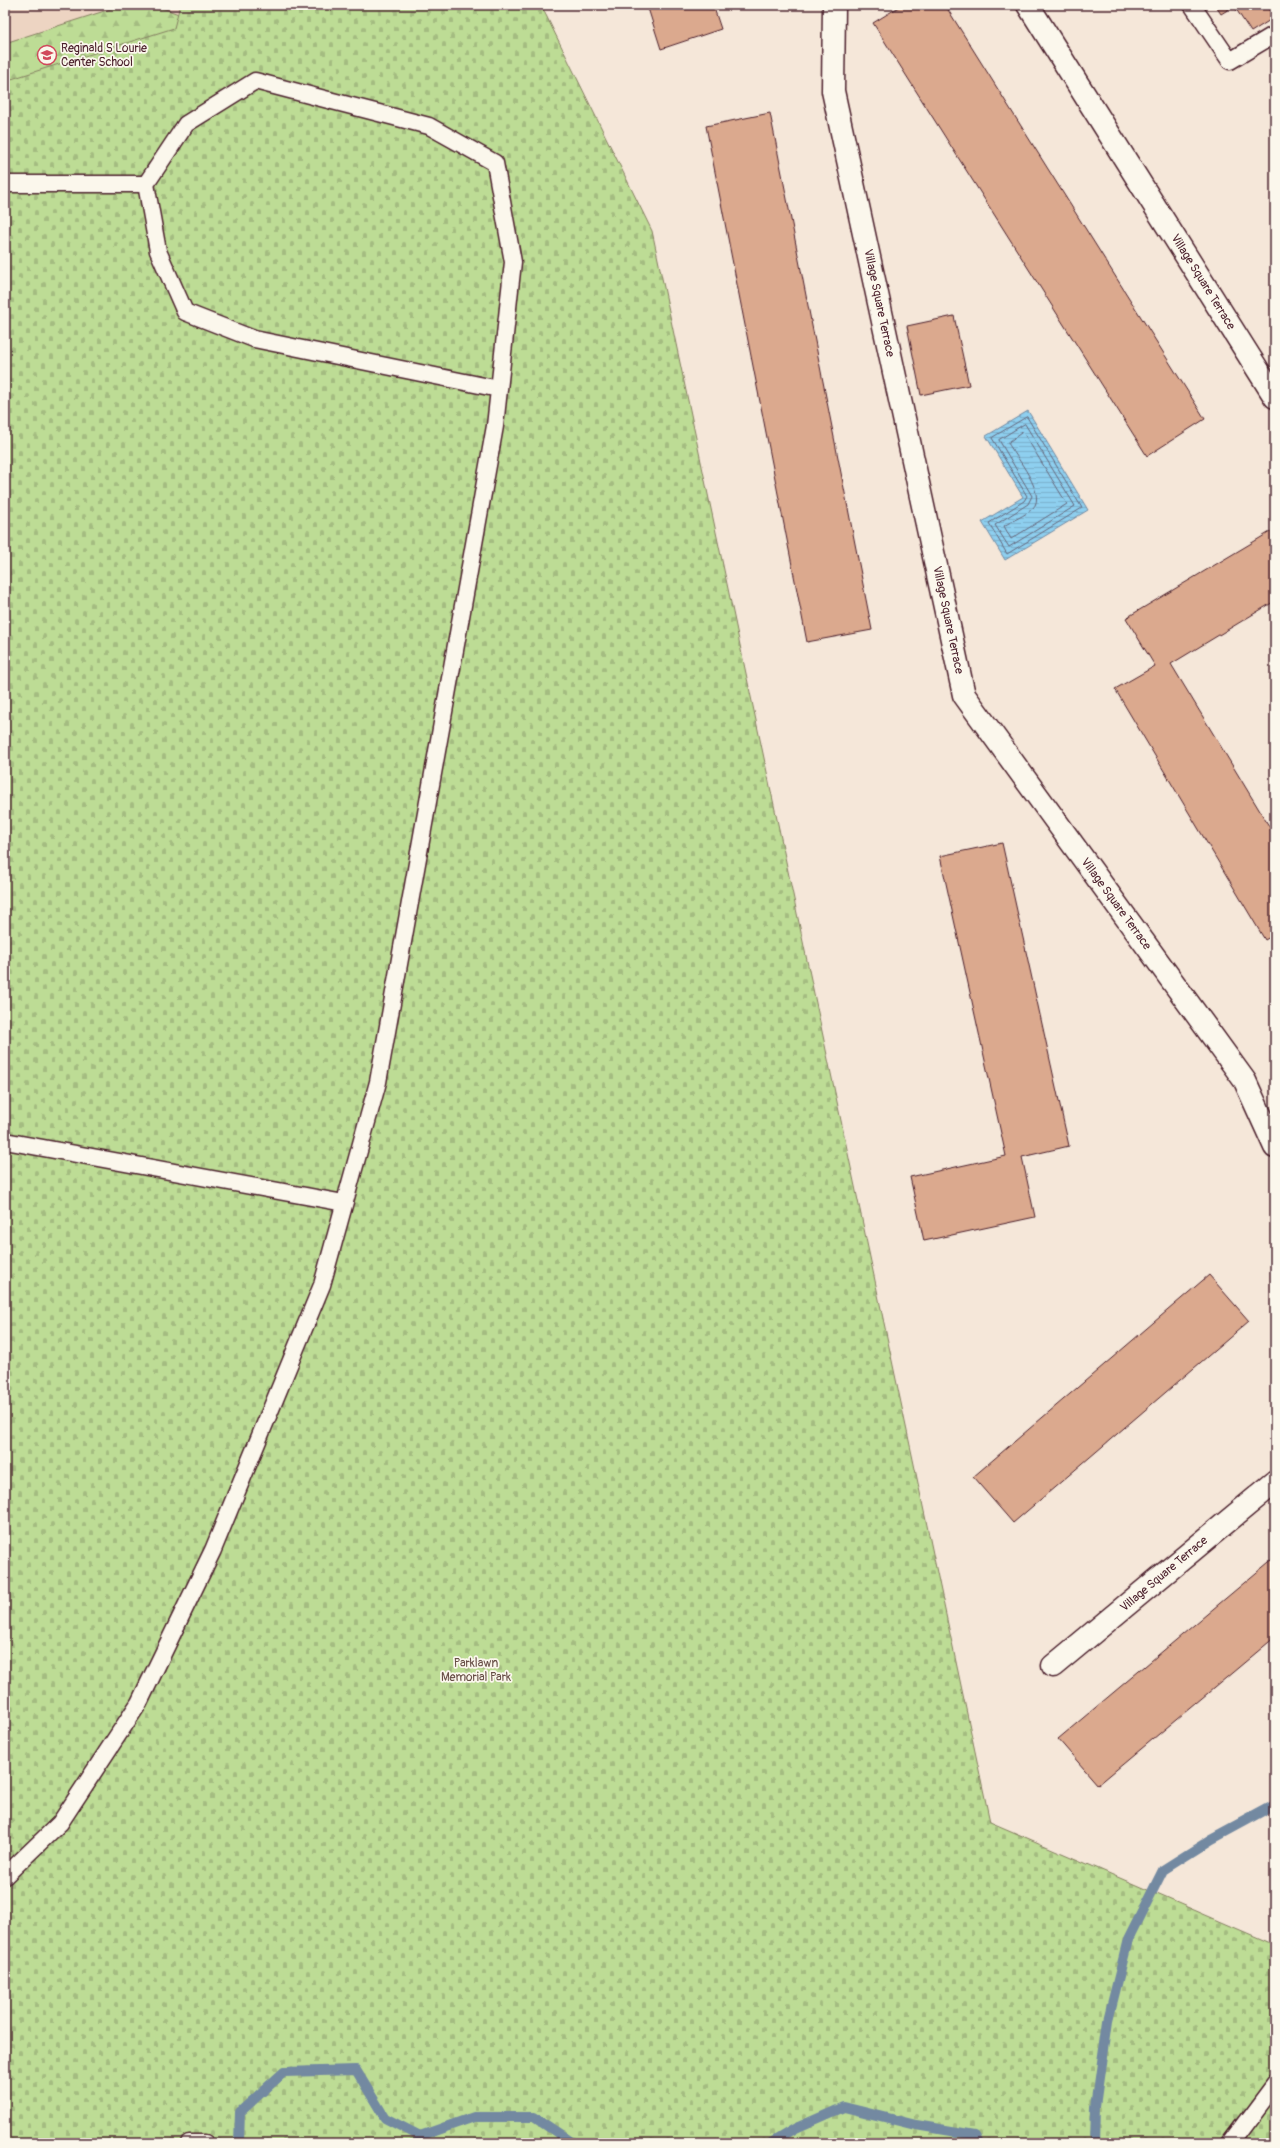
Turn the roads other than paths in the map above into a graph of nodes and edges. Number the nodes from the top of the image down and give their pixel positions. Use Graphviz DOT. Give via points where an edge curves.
graph roads {
  1 [pos="834,5"];
  2 [pos="1028,5"];
  3 [pos="1192,5"];
  4 [pos="1275,34"];
  5 [pos="5,184"];
  6 [pos="146,184"];
  7 [pos="499,389"];
  8 [pos="1275,397"];
  9 [pos="5,1141"];
  10 [pos="1275,1147"];
  11 [pos="344,1203"];
  12 [pos="1275,1482"];
  13 [pos="1053,1666"];
  14 [pos="5,1876"];
  15 [pos="1275,2083"];
  16 [pos="189,2143"];
  17 [pos="205,2143"];
  18 [pos="1230,2143"];
  1 -- 10 [label="street, Village Square Terrace" via="833,91 964,695 1245,1081"];
  2 -- 8 [label="street, Village Square Terrace"];
  3 -- 4 [label="lane" via="1230,61"];
  5 -- 6 [label="lane"];
  6 -- 7 [label="lane" via="158,251 185,312 254,339"];
  6 -- 7 [label="lane" via="186,124 255,81 429,126 495,163 514,262"];
  7 -- 11 [label="lane" via="495,426 378,1082"];
  9 -- 11 [label="lane"];
  11 -- 14 [label="lane" via="322,1285 213,1550 139,1702 60,1823"];
  12 -- 13 [label="street, Village Square Terrace"];
  15 -- 18 [label="lane"];
  16 -- 17 [label="lane"];
}
